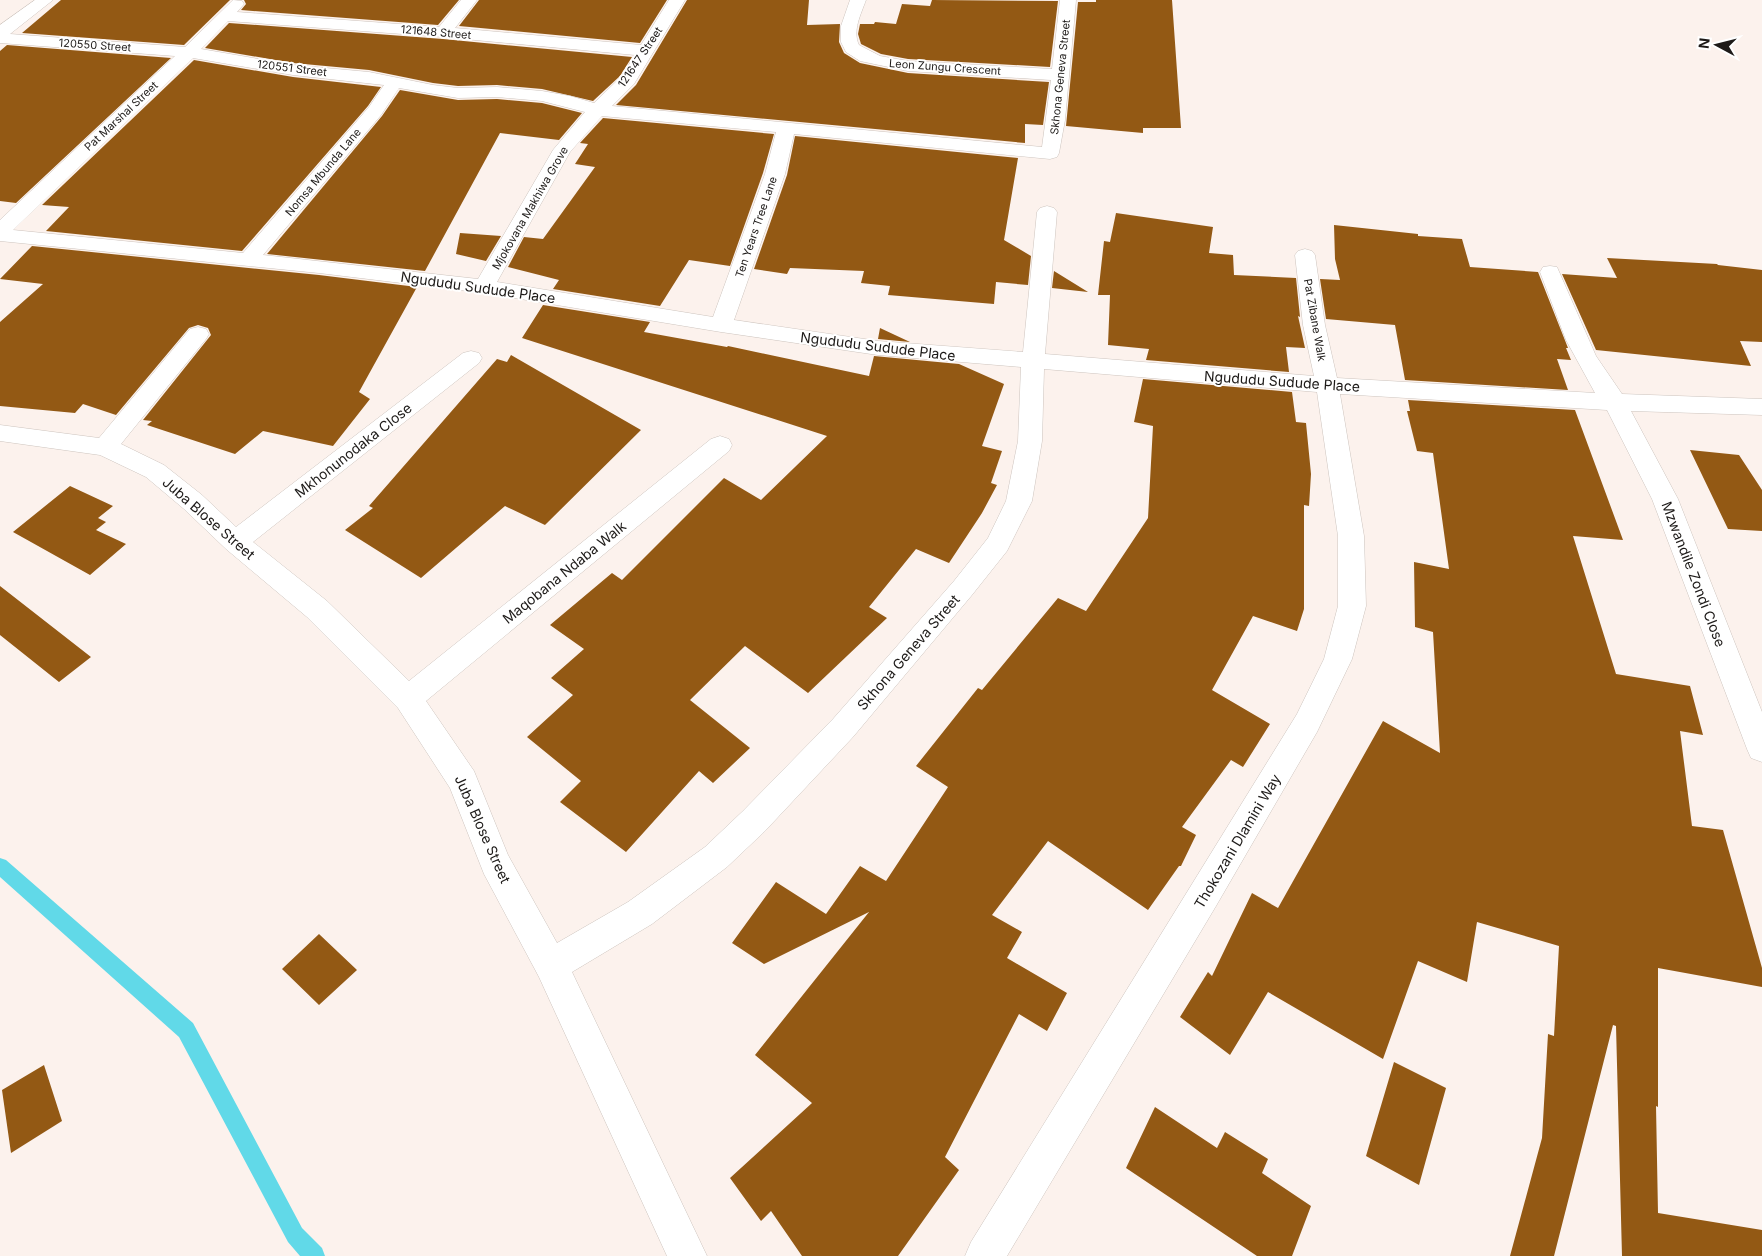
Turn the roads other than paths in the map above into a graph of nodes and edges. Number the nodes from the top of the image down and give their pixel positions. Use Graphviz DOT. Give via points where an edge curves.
graph roads {
  1 [pos="45,0"];
  2 [pos="241,0"];
  3 [pos="469,0"];
  4 [pos="677,0"];
  5 [pos="858,0"];
  6 [pos="1068,0"];
  7 [pos="224,16"];
  8 [pos="443,32"];
  9 [pos="0,33"];
  10 [pos="0,38"];
  11 [pos="647,51"];
  12 [pos="189,52"];
  13 [pos="1060,75"];
  14 [pos="395,82"];
  15 [pos="598,110"];
  16 [pos="786,128"];
  17 [pos="1050,153"];
  18 [pos="1047,212"];
  19 [pos="0,231"];
  20 [pos="0,235"];
  21 [pos="1305,255"];
  22 [pos="249,259"];
  23 [pos="1550,272"];
  24 [pos="484,286"];
  25 [pos="721,325"];
  26 [pos="198,334"];
  27 [pos="471,358"];
  28 [pos="1033,362"];
  29 [pos="1327,385"];
  30 [pos="1615,402"];
  31 [pos="1762,407"];
  32 [pos="0,433"];
  33 [pos="720,444"];
  34 [pos="105,447"];
  35 [pos="235,542"];
  36 [pos="408,699"];
  37 [pos="1762,749"];
  38 [pos="551,965"];
  39 [pos="687,1256"];
  40 [pos="985,1256"];
  1 -- 9 [label="street"];
  2 -- 7 [label="street, Pat Marshal Street"];
  3 -- 8 [label="street"];
  4 -- 11 [label="street, 121647 Street"];
  5 -- 13 [label="street, Leon Zungu Crescent" via="850,23 849,42 867,57 886,64"];
  6 -- 13 [label="street, Skhona Geneva Street"];
  7 -- 8 [label="street, 121648 Street"];
  7 -- 12 [label="street, Pat Marshal Street"];
  8 -- 11 [label="street, 121648 Street"];
  10 -- 12 [label="street, 120550 Street"];
  11 -- 15 [label="street, 121647 Street" via="628,80"];
  12 -- 14 [label="street, 120551 Street" via="293,70"];
  12 -- 19 [label="street, Pat Marshal Street"];
  13 -- 17 [label="street, Skhona Geneva Street"];
  14 -- 15 [label="street, 120551 Street" via="458,93 542,96"];
  14 -- 22 [label="street, Nomsa Mbunda Lane" via="375,111"];
  15 -- 16 [label="street, 120551 Street"];
  15 -- 24 [label="street, Mjokovana Makhiwa Grove" via="562,150"];
  16 -- 17 [label="street, 120551 Street"];
  16 -- 25 [label="street, Ten Years Tree Lane" via="775,174"];
  18 -- 28 [label="street, Skhona Geneva Street"];
  20 -- 22 [label="street, Ngududu Sudude Place"];
  21 -- 29 [label="street, Pat Zibane Walk" via="1314,325"];
  22 -- 24 [label="street, Ngududu Sudude Place"];
  23 -- 30 [label="street, Mzwandile Zondi Close" via="1580,348 1604,390"];
  24 -- 25 [label="street, Ngududu Sudude Place"];
  25 -- 28 [label="street, Ngududu Sudude Place" via="878,348"];
  26 -- 34 [label="street"];
  27 -- 35 [label="street, Mkhonunodaka Close"];
  28 -- 29 [label="street, Ngududu Sudude Place"];
  28 -- 38 [label="street, Skhona Geneva Street" via="1030,441 1019,501 998,544 963,588 843,728 716,857 640,913"];
  29 -- 30 [label="street, Ngududu Sudude Place"];
  29 -- 40 [label="street, Thokozani Dlamini Way" via="1351,536 1352,606 1338,659 1307,723"];
  30 -- 31 [label="street, Ngududu Sudude Place"];
  30 -- 37 [label="street, Mzwandile Zondi Close" via="1665,499"];
  32 -- 34 [label="street, Juba Blose Street"];
  33 -- 36 [label="street, Maqobana Ndaba Walk"];
  34 -- 35 [label="street, Juba Blose Street" via="154,471"];
  35 -- 36 [label="street, Juba Blose Street" via="317,609"];
  36 -- 38 [label="street, Juba Blose Street" via="463,781 495,862"];
  38 -- 39 [label="street, Juba Blose Street"];
}
